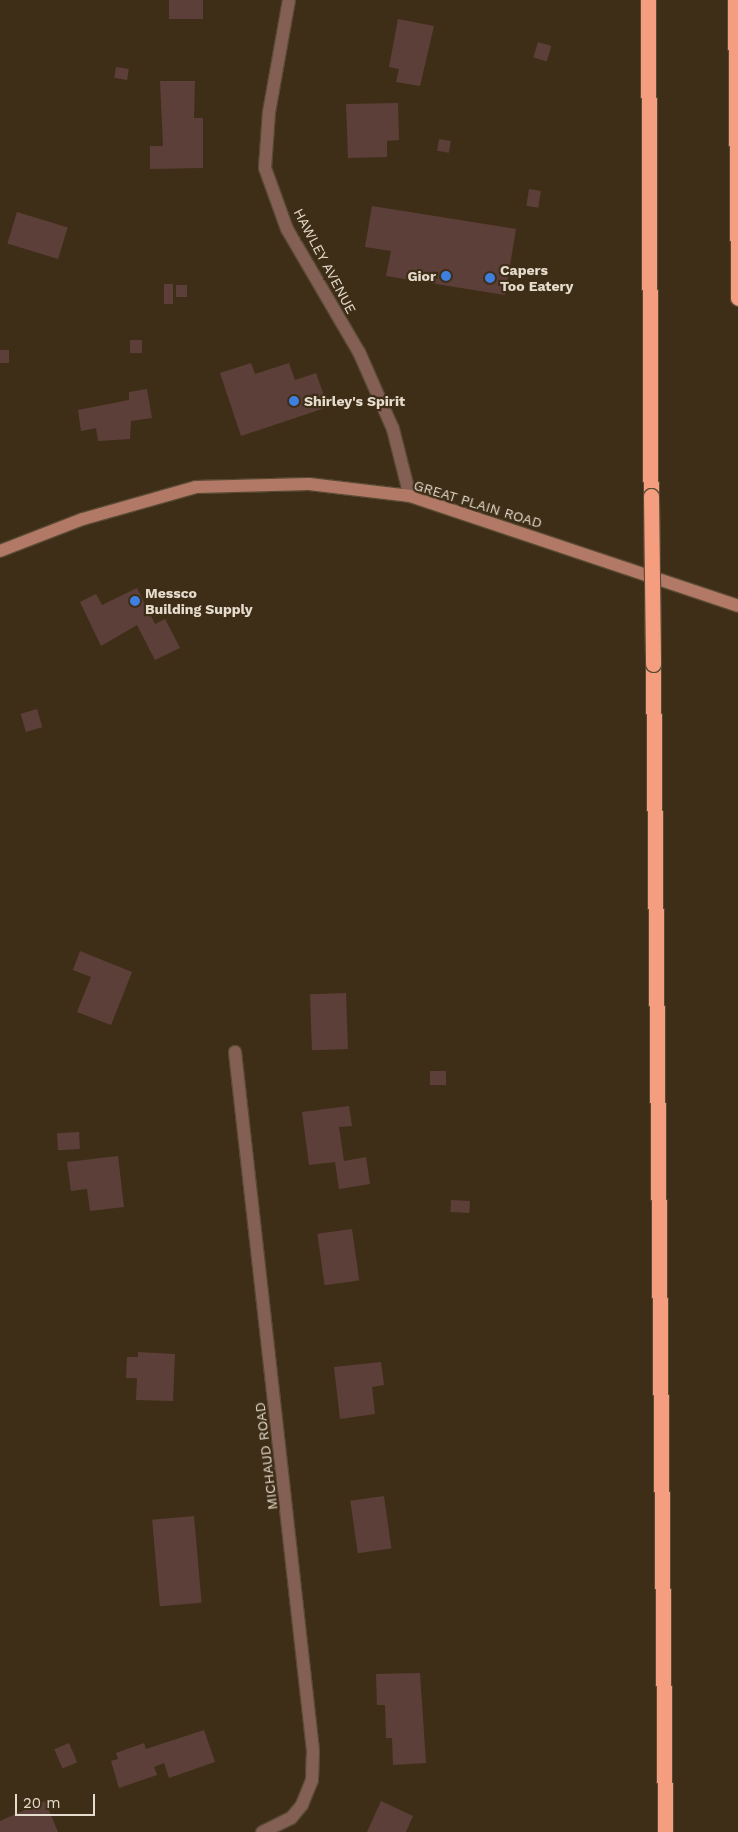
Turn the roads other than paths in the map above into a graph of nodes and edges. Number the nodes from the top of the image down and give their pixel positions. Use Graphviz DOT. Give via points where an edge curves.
graph roads {
  1 [pos="289,0"];
  2 [pos="648,0"];
  3 [pos="735,0"];
  4 [pos="738,298"];
  5 [pos="410,496"];
  6 [pos="0,551"];
  7 [pos="738,606"];
  8 [pos="235,1052"];
  9 [pos="262,1832"];
  10 [pos="665,1832"];
  1 -- 5 [label="street, HAWLEY AVENUE" via="270,112 265,168 287,229 359,352 393,429"];
  2 -- 10 [label="highway, bridge"];
  3 -- 4 [label="highway"];
  5 -- 6 [label="main road, GREAT PLAIN ROAD" via="309,484 196,487 83,519"];
  5 -- 7 [label="main road, GREAT PLAIN ROAD"];
  8 -- 9 [label="street, MICHAUD ROAD" via="313,1751 312,1780 302,1806 291,1818"];
}
